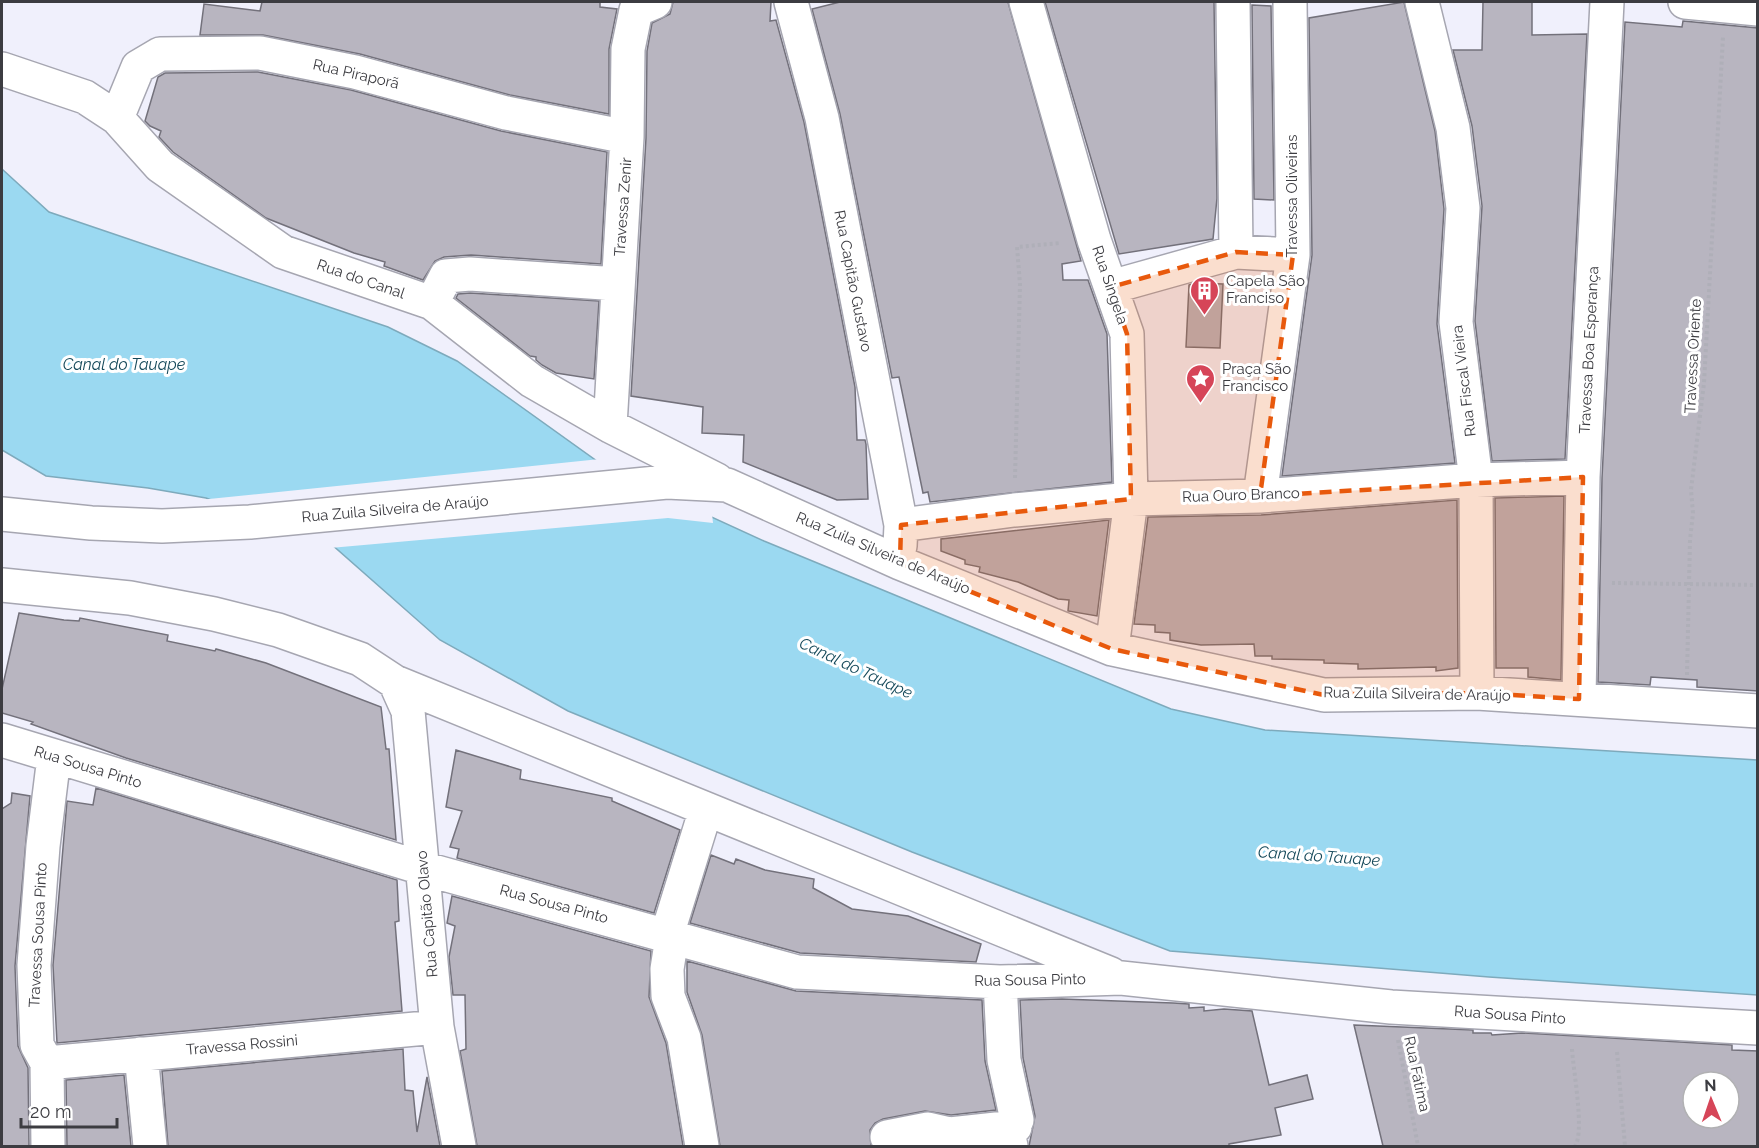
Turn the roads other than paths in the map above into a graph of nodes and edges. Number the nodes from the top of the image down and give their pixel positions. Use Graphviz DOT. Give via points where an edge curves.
graph roads {
  1 [pos="655,2"];
  2 [pos="791,2"];
  3 [pos="1026,2"];
  4 [pos="1233,2"];
  5 [pos="1290,2"];
  6 [pos="1422,2"];
  7 [pos="1607,2"];
  8 [pos="1685,2"];
  9 [pos="1758,9"];
  10 [pos="2,69"];
  11 [pos="117,118"];
  12 [pos="627,137"];
  13 [pos="1236,252"];
  14 [pos="1293,255"];
  15 [pos="618,284"];
  16 [pos="1111,287"];
  17 [pos="432,303"];
  18 [pos="610,426"];
  19 [pos="1583,477"];
  20 [pos="1476,480"];
  21 [pos="727,484"];
  22 [pos="1260,496"];
  23 [pos="1131,499"];
  24 [pos="2,514"];
  25 [pos="901,525"];
  26 [pos="900,563"];
  27 [pos="2,585"];
  28 [pos="1112,649"];
  29 [pos="395,682"];
  30 [pos="1477,693"];
  31 [pos="1578,699"];
  32 [pos="1758,711"];
  33 [pos="2,740"];
  34 [pos="54,757"];
  35 [pos="706,809"];
  36 [pos="422,868"];
  37 [pos="669,936"];
  38 [pos="1120,978"];
  39 [pos="1000,982"];
  40 [pos="437,1027"];
  41 [pos="1758,1028"];
  42 [pos="141,1054"];
  43 [pos="46,1064"];
  44 [pos="887,1137"];
  45 [pos="1013,1137"];
  46 [pos="48,1146"];
  47 [pos="150,1146"];
  48 [pos="459,1146"];
  49 [pos="702,1146"];
  1 -- 12 [label="street, Travessa Zenir" via="636,10 632,28 628,49"];
  2 -- 25 [label="street, Rua Capitão Gustavo" via="822,118"];
  3 -- 16 [label="street, Rua Singela"];
  4 -- 13 [label="street"];
  5 -- 14 [label="street, Travessa Oliveiras"];
  6 -- 20 [label="street, Rua Fiscal Vieira" via="1453,128 1464,208 1456,322"];
  7 -- 19 [label="street, Travessa Boa Esperança"];
  8 -- 9 [label="street"];
  10 -- 11 [label="street, Rua do Canal" via="85,97"];
  11 -- 12 [label="street, Rua Piraporã" via="138,67 160,54 260,53"];
  11 -- 17 [label="street, Rua do Canal" via="160,166 283,252"];
  12 -- 15 [label="street, Travessa Zenir"];
  13 -- 14 [label="street"];
  13 -- 16 [label="street"];
  14 -- 22 [label="street, Travessa Oliveiras"];
  15 -- 17 [label="street" via="446,276"];
  15 -- 18 [label="street, Travessa Zenir"];
  16 -- 23 [label="street, Rua Singela" via="1127,334"];
  17 -- 18 [label="street, Rua do Canal" via="532,381"];
  18 -- 21 [label="street, Rua do Canal"];
  19 -- 20 [label="street, Rua Ouro Branco"];
  19 -- 31 [label="street, Travessa Boa Esperança"];
  20 -- 22 [label="street, Rua Ouro Branco"];
  20 -- 30 [label="street, Rua Fiscal Vieira"];
  21 -- 24 [label="street, Rua Zuila Silveira de Araújo" via="668,482 250,522 103,524"];
  21 -- 26 [label="street, Rua Zuila Silveira de Araújo"];
  22 -- 23 [label="street, Rua Ouro Branco"];
  23 -- 25 [label="street, Rua Ouro Branco"];
  23 -- 28 [label="street, Rua Singela"];
  25 -- 26 [label="street, Rua Capitão Gustavo"];
  26 -- 28 [label="street, Rua Zuila Silveira de Araújo"];
  27 -- 29 [label="street, Rua Sousa Pinto" via="130,598 214,614 278,630 360,659"];
  28 -- 30 [label="street, Rua Zuila Silveira de Araújo" via="1323,695"];
  29 -- 35 [label="street, Rua Sousa Pinto"];
  29 -- 36 [label="street, Rua Capitão Olavo" via="408,711"];
  30 -- 31 [label="street, Rua Zuila Silveira de Araújo"];
  31 -- 32 [label="street, Rua Zuila Silveira de Araújo"];
  33 -- 34 [label="street, Rua Sousa Pinto"];
  34 -- 36 [label="street, Rua Sousa Pinto"];
  34 -- 43 [label="street, Travessa Sousa Pinto" via="34,965 37,1045"];
  35 -- 37 [label="street"];
  35 -- 38 [label="street, Rua Sousa Pinto"];
  36 -- 37 [label="street, Rua Sousa Pinto"];
  36 -- 40 [label="street, Rua Capitão Olavo"];
  37 -- 39 [label="street, Rua Sousa Pinto" via="797,972"];
  37 -- 49 [label="street" via="668,996 684,1038"];
  38 -- 39 [label="street, Rua Sousa Pinto"];
  38 -- 41 [label="street, Rua Sousa Pinto" via="1391,1007"];
  39 -- 45 [label="street" via="1004,1060 1017,1120"];
  40 -- 42 [label="street, Travessa Rossini"];
  40 -- 48 [label="street, Rua Capitão Olavo"];
  42 -- 43 [label="street, Travessa Rossini"];
  42 -- 47 [label="street"];
  43 -- 46 [label="street, Travessa Sousa Pinto"];
  44 -- 45 [label="street" via="928,1129"];
}
